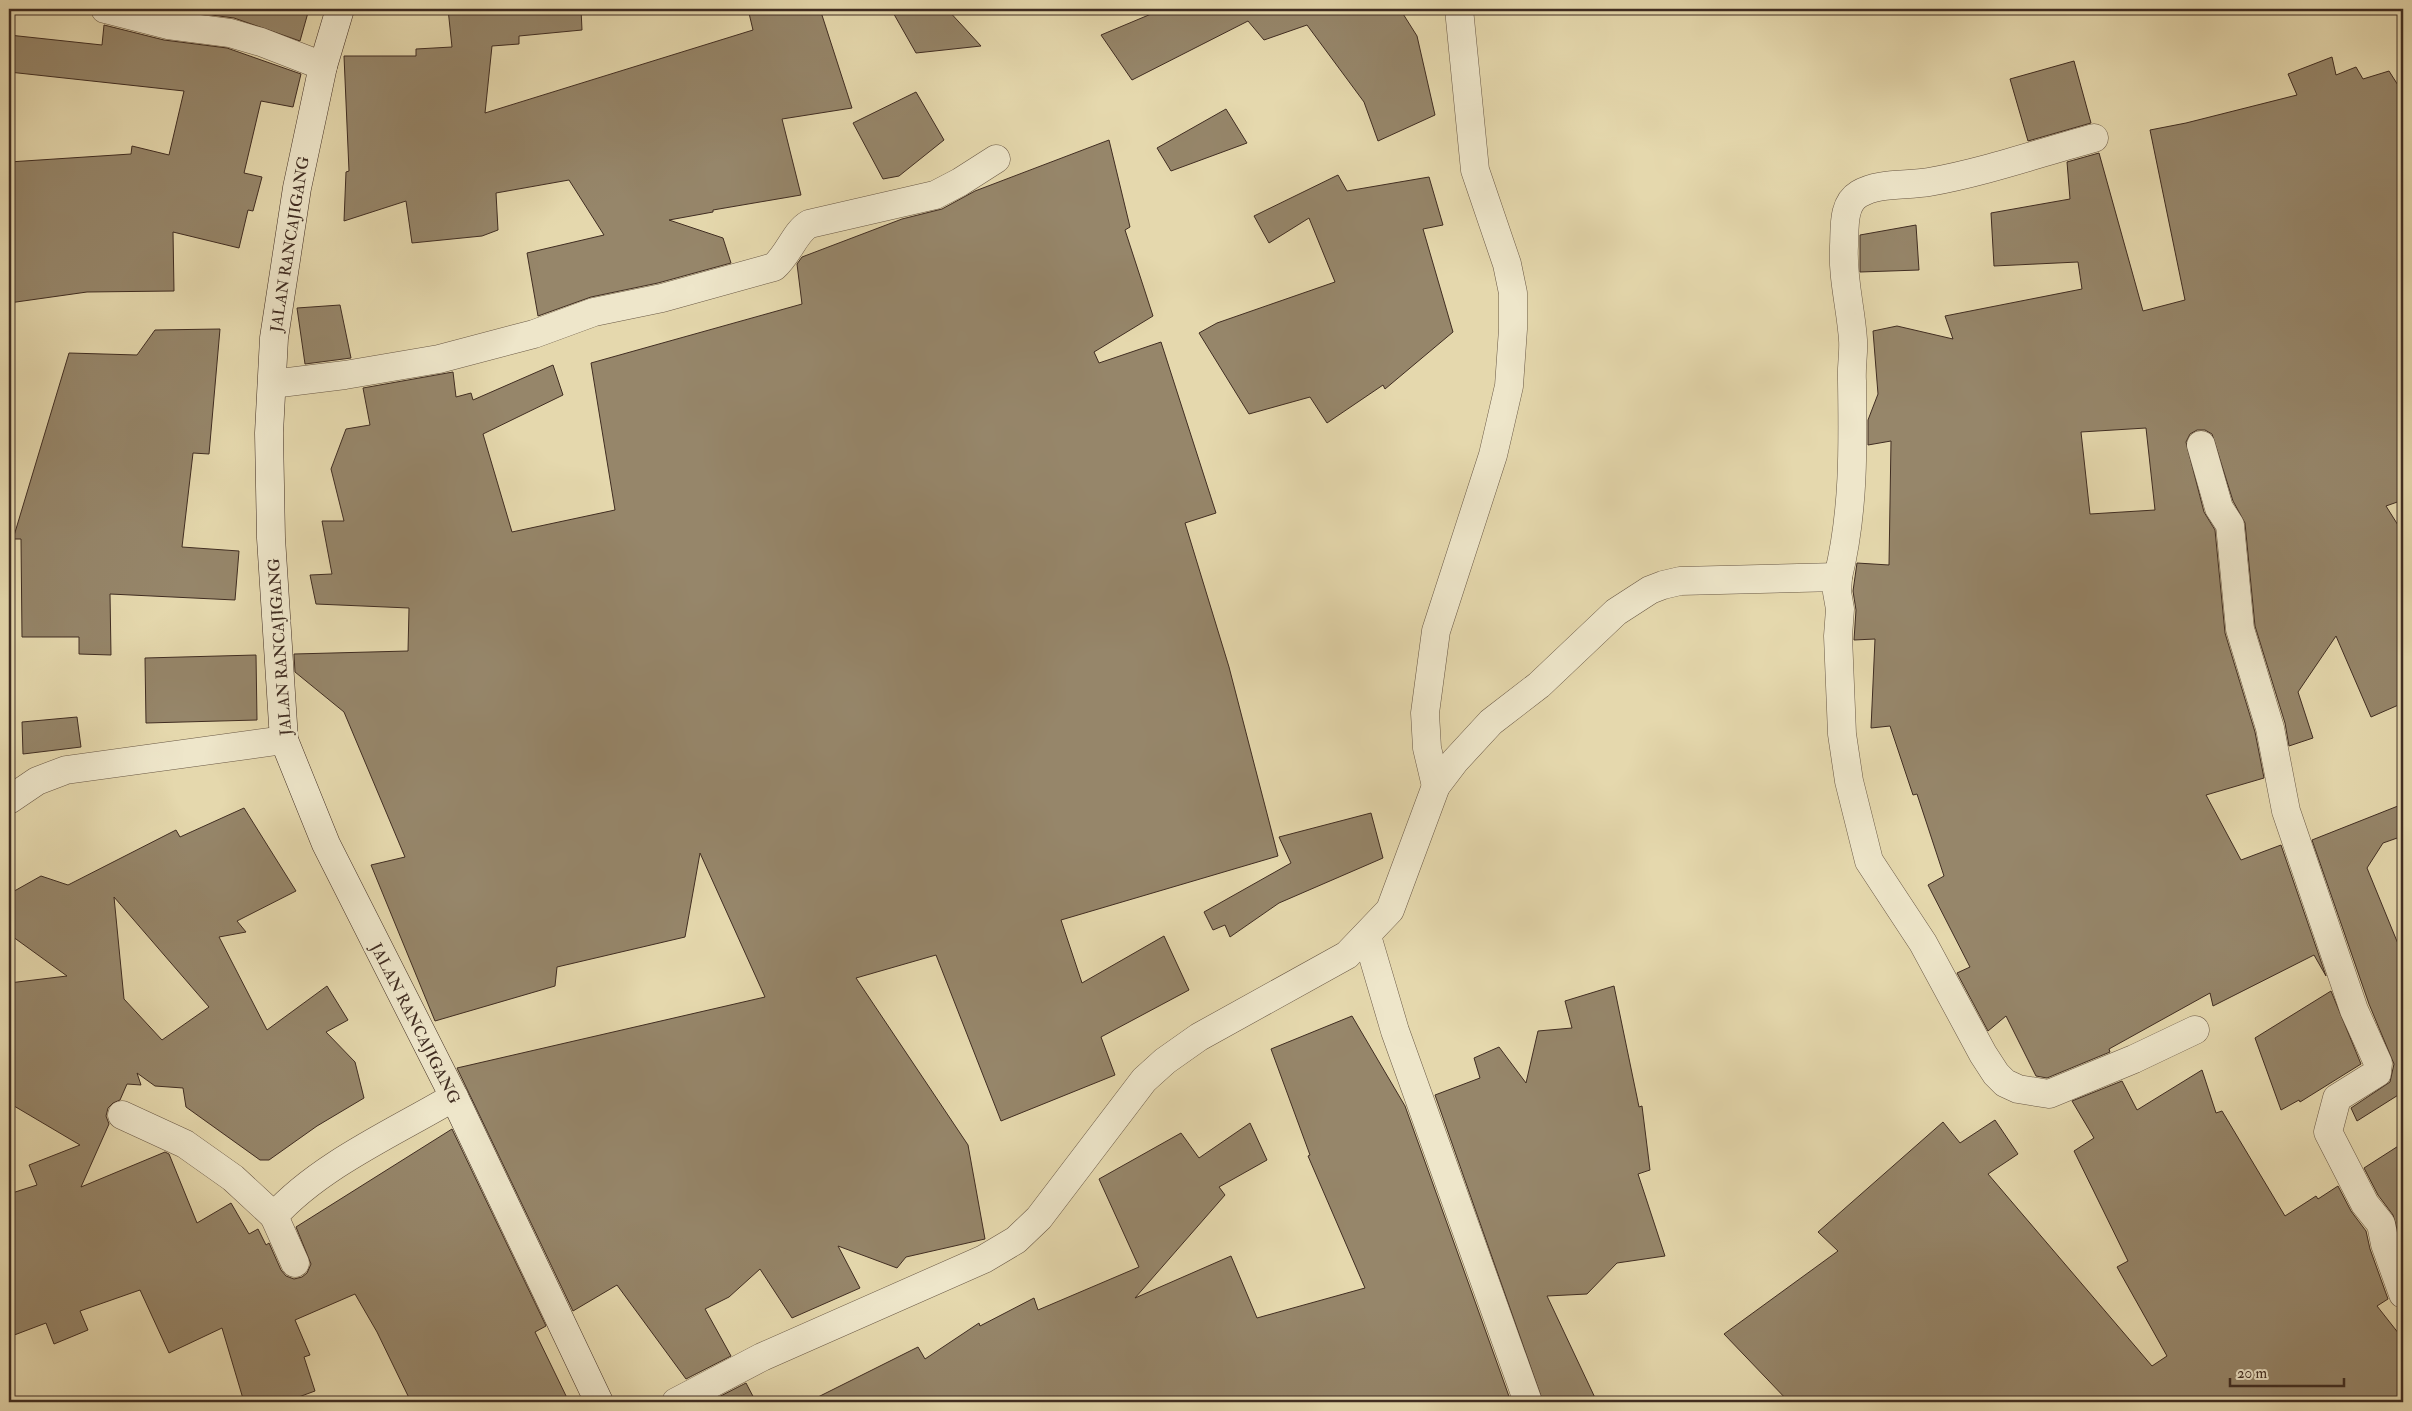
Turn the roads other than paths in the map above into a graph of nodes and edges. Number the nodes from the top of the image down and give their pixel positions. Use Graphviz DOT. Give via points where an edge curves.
graph roads {
  1 [pos="105,9"];
  2 [pos="340,9"];
  3 [pos="1459,9"];
  4 [pos="323,66"];
  5 [pos="2094,138"];
  6 [pos="996,158"];
  7 [pos="272,384"];
  8 [pos="2201,445"];
  9 [pos="1838,577"];
  10 [pos="284,740"];
  11 [pos="1436,786"];
  12 [pos="9,800"];
  13 [pos="1367,936"];
  14 [pos="2195,1030"];
  15 [pos="454,1097"];
  16 [pos="122,1115"];
  17 [pos="274,1216"];
  18 [pos="295,1263"];
  19 [pos="2403,1294"];
  20 [pos="599,1402"];
  21 [pos="676,1402"];
  22 [pos="1528,1402"];
  1 -- 4 [label="street" via="168,25 230,33"];
  2 -- 4 [label="street, JALAN RANCAJIGANG"];
  3 -- 11 [label="street" via="1475,170 1507,264 1513,329 1509,386 1493,455 1436,632 1426,713 1426,748"];
  4 -- 7 [label="street, JALAN RANCAJIGANG" via="284,260"];
  5 -- 9 [label="street" via="1929,183 1873,188 1851,200 1843,258 1853,341 1854,452 1847,540"];
  6 -- 7 [label="street" via="935,195 809,224 803,227 774,267 662,298 594,312 534,334 439,359"];
  7 -- 10 [label="street, JALAN RANCAJIGANG" via="271,538"];
  8 -- 19 [label="street" via="2219,508 2230,525 2240,629 2270,728 2286,811 2354,1010 2378,1063 2377,1073 2337,1098 2328,1132 2365,1204 2381,1224"];
  9 -- 11 [label="street" via="1680,581 1663,584 1636,597 1540,685 1491,722"];
  9 -- 14 [label="street" via="1842,734 1849,781 1869,861 1923,943 1996,1074 2005,1083 2018,1088 2049,1094"];
  10 -- 12 [label="street" via="66,770 37,781"];
  10 -- 15 [label="street, JALAN RANCAJIGANG" via="326,844"];
  11 -- 13 [label="street" via="1390,910"];
  13 -- 21 [label="street" via="1347,955 1198,1037 1165,1061 1144,1080 1039,1218 1016,1240 984,1259 762,1356"];
  13 -- 22 [label="street" via="1395,1031"];
  15 -- 17 [label="street" via="322,1174 293,1195"];
  15 -- 20 [label="street, JALAN RANCAJIGANG"];
  16 -- 17 [label="street" via="185,1144 233,1178"];
  17 -- 18 [label="street"];
}
